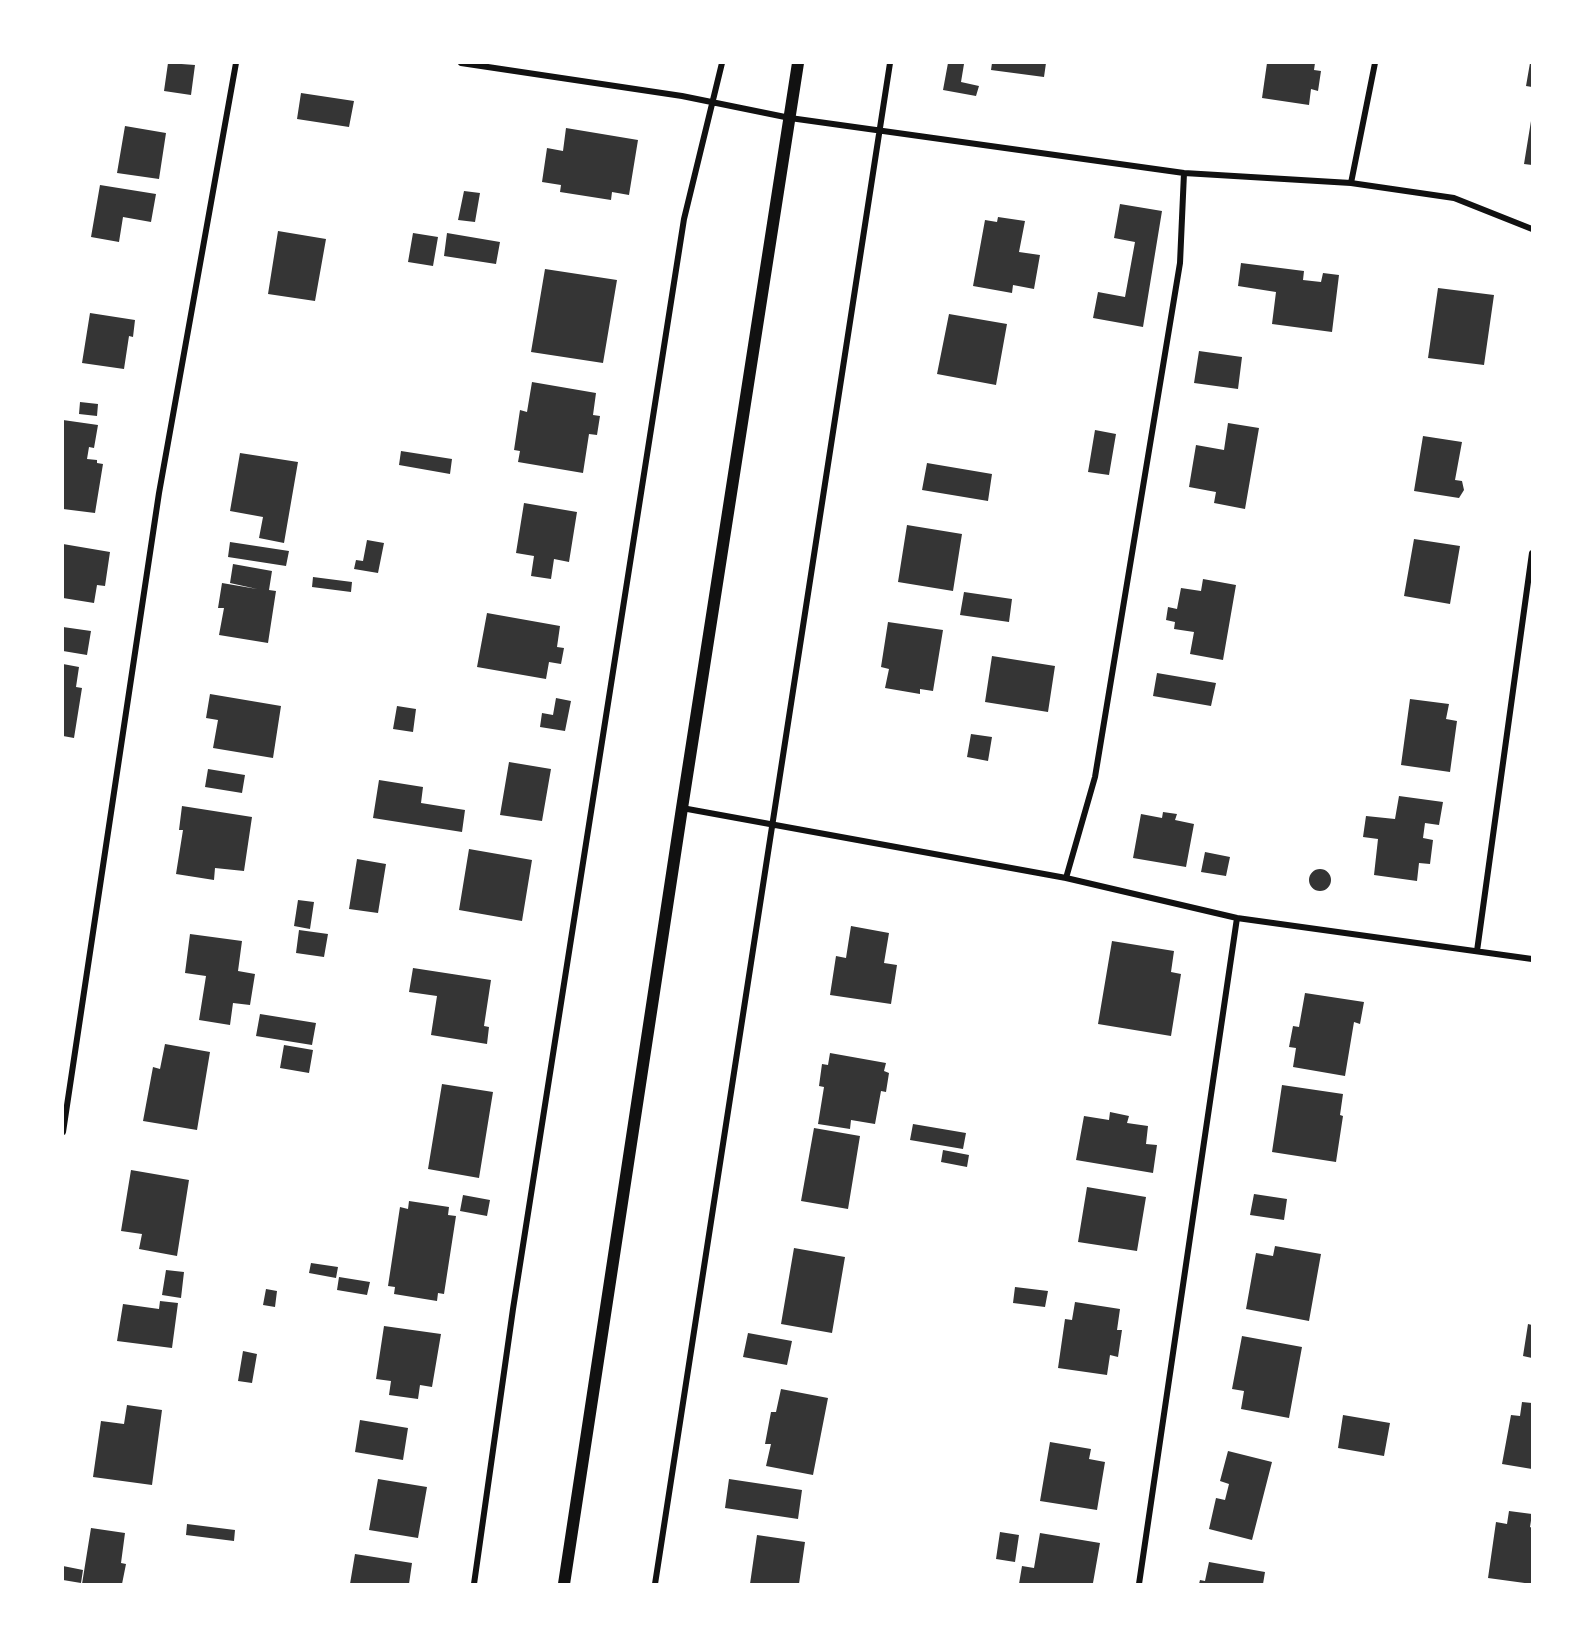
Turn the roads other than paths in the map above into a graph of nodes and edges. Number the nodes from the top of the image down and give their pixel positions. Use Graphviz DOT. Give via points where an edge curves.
graph roads {
  1 [pos="236,63"];
  2 [pos="461,63"];
  3 [pos="722,63"];
  4 [pos="798,63"];
  5 [pos="890,63"];
  6 [pos="1375,63"];
  7 [pos="713,102"];
  8 [pos="790,118"];
  9 [pos="879,130"];
  10 [pos="1184,172"];
  11 [pos="1351,183"];
  12 [pos="1532,229"];
  13 [pos="1532,553"];
  14 [pos="682,808"];
  15 [pos="771,824"];
  16 [pos="1066,878"];
  17 [pos="1237,918"];
  18 [pos="1476,951"];
  19 [pos="1532,959"];
  20 [pos="63,1132"];
  21 [pos="474,1584"];
  22 [pos="564,1584"];
  23 [pos="655,1584"];
  24 [pos="1139,1584"];
  1 -- 20 [label="street" via="159,493"];
  2 -- 7 [label="street"];
  3 -- 7 [label="street"];
  4 -- 8 [label="main road"];
  5 -- 9 [label="street"];
  6 -- 11 [label="street"];
  7 -- 8 [label="street"];
  7 -- 21 [label="street" via="682,230 516,1286"];
  8 -- 9 [label="street"];
  8 -- 14 [label="main road"];
  9 -- 10 [label="street"];
  9 -- 15 [label="street"];
  10 -- 11 [label="street"];
  10 -- 16 [label="street" via="1180,263 1095,777"];
  11 -- 12 [label="street" via="1454,198"];
  13 -- 18 [label="street"];
  14 -- 15 [label="street"];
  14 -- 22 [label="main road"];
  15 -- 16 [label="street"];
  15 -- 23 [label="street"];
  16 -- 17 [label="street"];
  17 -- 18 [label="street"];
  17 -- 24 [label="street"];
  18 -- 19 [label="street"];
}
